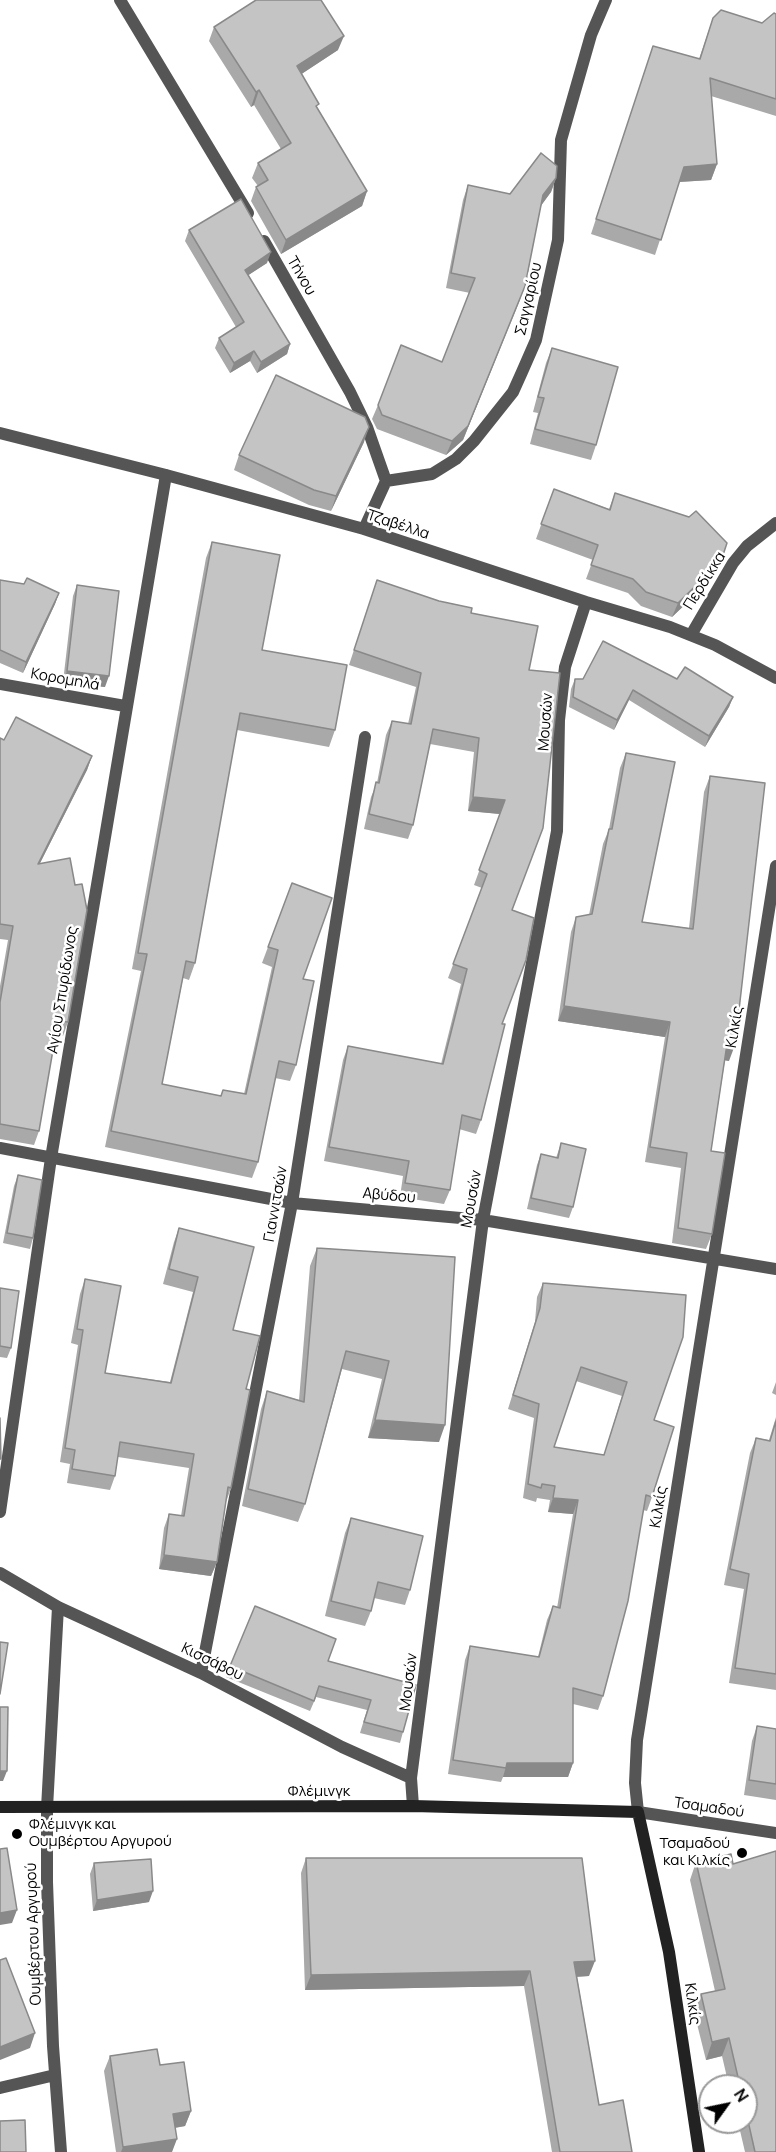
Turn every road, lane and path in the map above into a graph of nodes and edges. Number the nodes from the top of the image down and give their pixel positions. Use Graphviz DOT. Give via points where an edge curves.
graph roads {
  1 [pos="120,0"];
  2 [pos="606,0"];
  3 [pos="0,433"];
  4 [pos="166,475"];
  5 [pos="386,481"];
  6 [pos="776,523"];
  7 [pos="364,530"];
  8 [pos="586,602"];
  9 [pos="691,635"];
  10 [pos="776,678"];
  11 [pos="0,684"];
  12 [pos="125,706"];
  13 [pos="365,737"];
  14 [pos="776,866"];
  15 [pos="0,1148"];
  16 [pos="51,1158"];
  17 [pos="292,1203"];
  18 [pos="483,1220"];
  19 [pos="714,1259"];
  20 [pos="776,1269"];
  21 [pos="0,1512"];
  22 [pos="0,1573"];
  23 [pos="58,1607"];
  24 [pos="201,1672"];
  25 [pos="411,1778"];
  26 [pos="413,1806"];
  27 [pos="0,1807"];
  28 [pos="47,1808"];
  29 [pos="638,1812"];
  30 [pos="776,1833"];
  31 [pos="55,2075"];
  32 [pos="0,2088"];
  33 [pos="61,2152"];
  34 [pos="699,2152"];
  1 -- 5 [label="street, Τήνου" via="350,392"];
  2 -- 5 [label="street, Σαγγαρίου" via="591,35 561,140 558,240 536,340 513,392 456,459 432,474"];
  3 -- 4 [label="street, Τζαβέλλα"];
  4 -- 7 [label="street, Τζαβέλλα"];
  4 -- 12 [label="street, Αγίου Σπυρίδωνος"];
  5 -- 7 [label="street"];
  6 -- 9 [label="street, Περδίκκα" via="733,562"];
  7 -- 8 [label="street, Τζαβέλλα"];
  8 -- 9 [label="street, Τζαβέλλα"];
  8 -- 18 [label="street, Μουσών" via="565,667 559,720 557,831"];
  9 -- 10 [label="street, Τζαβέλλα"];
  11 -- 12 [label="street, Κορομηλά"];
  12 -- 16 [label="street, Αγίου Σπυρίδωνος"];
  13 -- 17 [label="street, Γιαννιτσών"];
  14 -- 19 [label="street, Κιλκίς"];
  15 -- 16 [label="street, Αβύδου"];
  16 -- 17 [label="street, Αβύδου"];
  16 -- 21 [label="street, Αγίου Σπυρίδωνος"];
  17 -- 18 [label="street, Αβύδου"];
  17 -- 24 [label="street, Γιαννιτσών"];
  18 -- 19 [label="street, Αβύδου"];
  18 -- 25 [label="street, Μουσών"];
  19 -- 20 [label="street, Αβύδου"];
  19 -- 29 [label="street, Κιλκίς" via="638,1731"];
  22 -- 23 [label="street, Κισσάβου"];
  23 -- 24 [label="street, Κισσάβου"];
  23 -- 28 [label="street, Ουμβέρτου Αργυρού"];
  24 -- 25 [label="street, Κισσάβου" via="342,1747"];
  25 -- 26 [label="street, Μουσών"];
  26 -- 28 [label="main road, Φλέμινγκ"];
  26 -- 29 [label="main road, Φλέμινγκ"];
  27 -- 28 [label="main road, Φλέμινγκ"];
  28 -- 31 [label="street, Ουμβέρτου Αργυρού"];
  29 -- 30 [label="street, Τσαμαδού"];
  29 -- 34 [label="main road, Κιλκίς" via="669,1952"];
  31 -- 32 [label="street"];
  31 -- 33 [label="street, Ουμβέρτου Αργυρού"];
}
